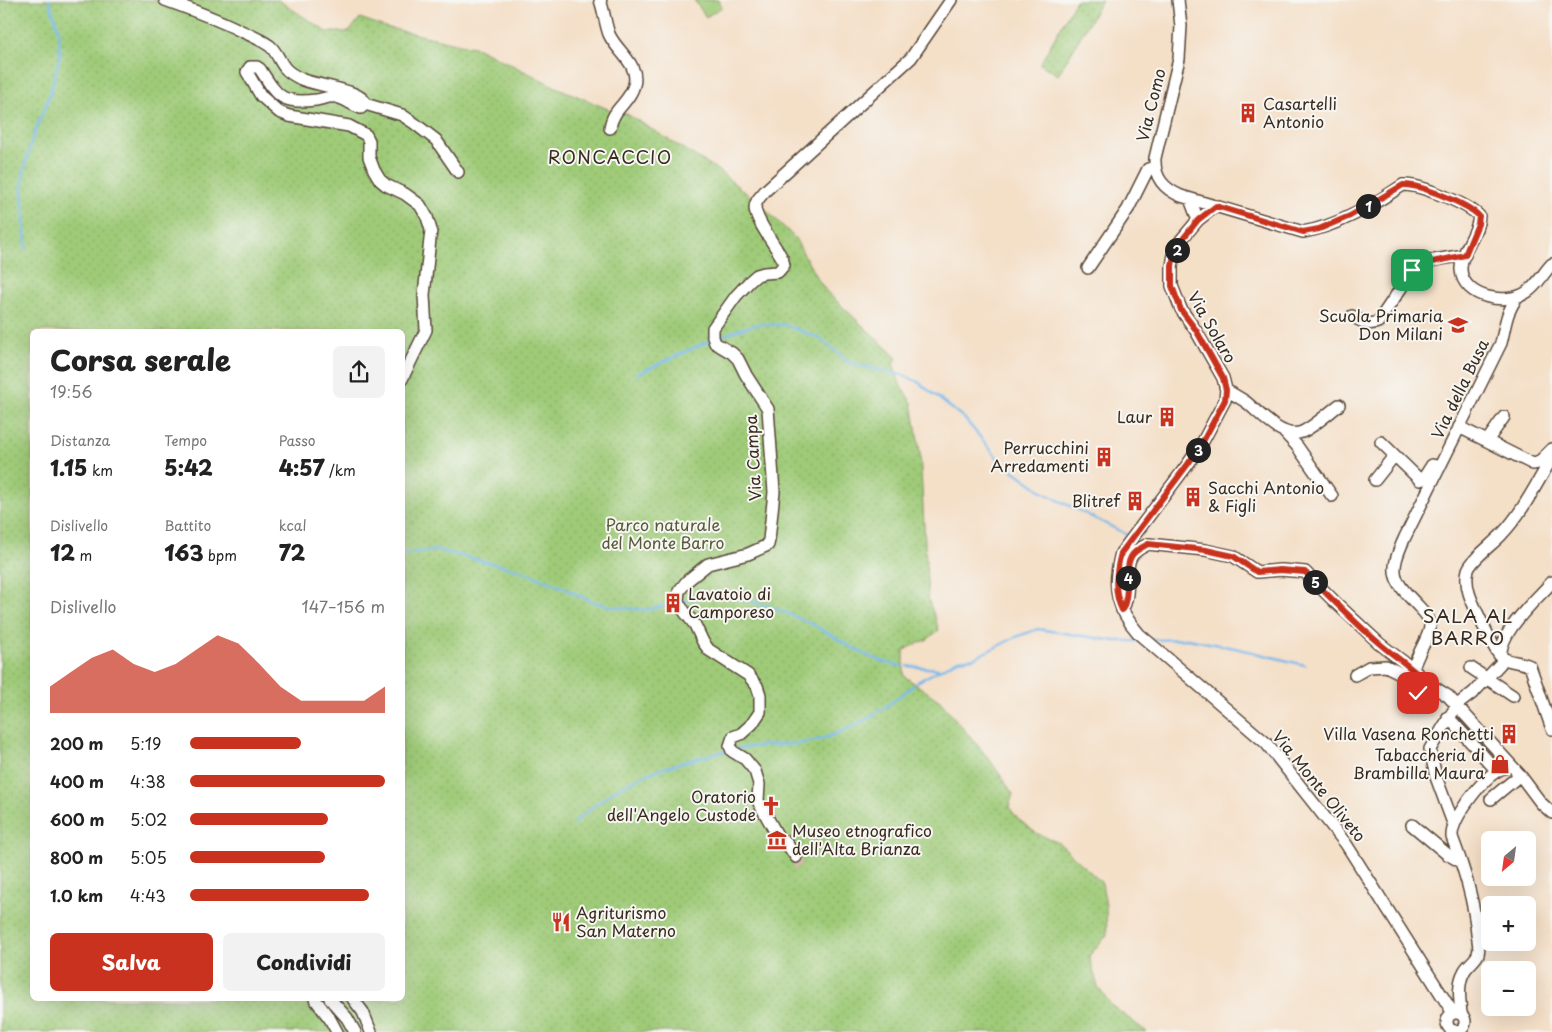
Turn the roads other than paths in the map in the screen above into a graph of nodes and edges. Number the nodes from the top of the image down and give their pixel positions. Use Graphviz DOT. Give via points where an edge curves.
graph roads {
  1 [pos="164,0"];
  2 [pos="600,0"];
  3 [pos="951,0"];
  4 [pos="1178,0"];
  5 [pos="366,104"];
  6 [pos="610,128"];
  7 [pos="1155,167"];
  8 [pos="458,172"];
  9 [pos="1190,199"];
  10 [pos="1216,206"];
  11 [pos="1198,220"];
  12 [pos="1465,255"];
  13 [pos="1552,264"];
  14 [pos="1088,268"];
  15 [pos="1517,297"];
  16 [pos="1495,298"];
  17 [pos="1352,316"];
  18 [pos="1504,324"];
  19 [pos="405,374"];
  20 [pos="1226,390"];
  21 [pos="1340,405"];
  22 [pos="1504,417"];
  23 [pos="1459,427"];
  24 [pos="1282,431"];
  25 [pos="1487,441"];
  26 [pos="1381,442"];
  27 [pos="1552,449"];
  28 [pos="1394,456"];
  29 [pos="1552,458"];
  30 [pos="1440,467"];
  31 [pos="1375,480"];
  32 [pos="1332,496"];
  33 [pos="1552,582"];
  34 [pos="1121,606"];
  35 [pos="1500,656"];
  36 [pos="1413,668"];
  37 [pos="1471,668"];
  38 [pos="1355,675"];
  39 [pos="1486,679"];
  40 [pos="1424,681"];
  41 [pos="1513,696"];
  42 [pos="1406,698"];
  43 [pos="1461,701"];
  44 [pos="1448,717"];
  45 [pos="1552,729"];
  46 [pos="1510,766"];
  47 [pos="1497,771"];
  48 [pos="1520,775"];
  49 [pos="1491,799"];
  50 [pos="1552,814"];
  51 [pos="1454,823"];
  52 [pos="1412,825"];
  53 [pos="796,857"];
  54 [pos="1461,862"];
  55 [pos="316,1001"];
  56 [pos="332,1001"];
  57 [pos="355,1001"];
  58 [pos="1457,1025"];
  59 [pos="336,1032"];
  60 [pos="355,1032"];
  61 [pos="371,1032"];
  1 -- 5 [label="street" via="210,16 258,39 271,48 292,74 364,98"];
  2 -- 6 [label="street" via="610,35 635,74 631,94 614,112"];
  3 -- 53 [label="street, Via Campa" via="911,58 756,201 760,221 784,264 778,272 757,275 742,288 713,328 715,343 738,359 768,409 774,492 769,540 768,545 748,554 708,564 687,581 679,591 678,601 709,650 748,675 757,686 760,712 752,724 733,737 731,749 745,758 755,771 759,784 758,801"];
  4 -- 7 [label="street, Via Como" via="1181,26 1179,59"];
  5 -- 8 [label="street" via="402,115 414,123 436,140"];
  5 -- 19 [label="street" via="361,108 334,97 296,102 288,100 274,91 260,69 250,67 247,72 261,96 280,112 349,126 366,135 369,157 380,180 405,194 420,206 427,217 431,230 425,286 426,330"];
  7 -- 9 [label="street, Via Como" via="1160,180 1170,191"];
  7 -- 14 [label="street" via="1148,169 1128,209"];
  9 -- 10 [label="street, Via Como"];
  9 -- 11 [label="street"];
  10 -- 11 [label="street, Via Solaro"];
  10 -- 12 [label="street, Via Como" via="1303,232 1350,216 1403,185 1411,185 1474,210 1479,216"];
  11 -- 20 [label="street, Via Solaro" via="1174,255 1172,286 1181,310 1196,330 1223,378"];
  12 -- 16 [label="street" via="1461,270 1463,280 1480,295"];
  12 -- 17 [label="street" via="1416,266 1378,322 1366,324"];
  13 -- 15 [label="street" via="1539,281"];
  15 -- 16 [label="street"];
  15 -- 18 [label="street, Via della Busa"];
  16 -- 18 [label="street"];
  18 -- 23 [label="street, Via della Busa" via="1501,343"];
  20 -- 24 [label="street"];
  20 -- 34 [label="street, Via Solaro" via="1225,400 1201,445 1121,553 1116,570"];
  21 -- 24 [label="street" via="1302,432"];
  22 -- 25 [label="street"];
  23 -- 25 [label="street"];
  23 -- 30 [label="street, Via della Busa"];
  24 -- 32 [label="street"];
  25 -- 27 [label="street" via="1534,464"];
  26 -- 28 [label="street"];
  28 -- 30 [label="street" via="1420,480 1432,466"];
  28 -- 31 [label="street"];
  29 -- 35 [label="street" via="1521,511 1469,568 1468,592"];
  30 -- 36 [label="street, Via della Busa" via="1395,562 1397,579 1430,624"];
  33 -- 35 [label="street" via="1507,633"];
  34 -- 36 [label="street" via="1127,602 1126,570 1132,554 1148,544 1206,550 1233,556 1257,572 1305,572 1380,644"];
  34 -- 58 [label="street, Via Monte Oliveto" via="1139,634 1266,743 1346,844 1443,995"];
  35 -- 39 [label="street" via="1502,661"];
  35 -- 45 [label="street" via="1530,666"];
  36 -- 40 [label="street"];
  37 -- 39 [label="street"];
  38 -- 40 [label="street" via="1370,667 1386,666 1412,679"];
  39 -- 41 [label="street"];
  39 -- 43 [label="street"];
  40 -- 42 [label="street" via="1412,699"];
  40 -- 43 [label="street"];
  43 -- 44 [label="street"];
  43 -- 46 [label="street"];
  44 -- 47 [label="street"];
  44 -- 51 [label="street" via="1430,748 1436,777"];
  46 -- 47 [label="street"];
  46 -- 48 [label="street"];
  47 -- 51 [label="street" via="1479,787"];
  48 -- 49 [label="street"];
  48 -- 50 [label="street"];
  51 -- 54 [label="street" via="1452,837"];
  52 -- 54 [label="street"];
  54 -- 58 [label="street" via="1470,888 1478,949 1461,978"];
  55 -- 59 [label="street"];
  56 -- 60 [label="street"];
  57 -- 61 [label="street"];
}
